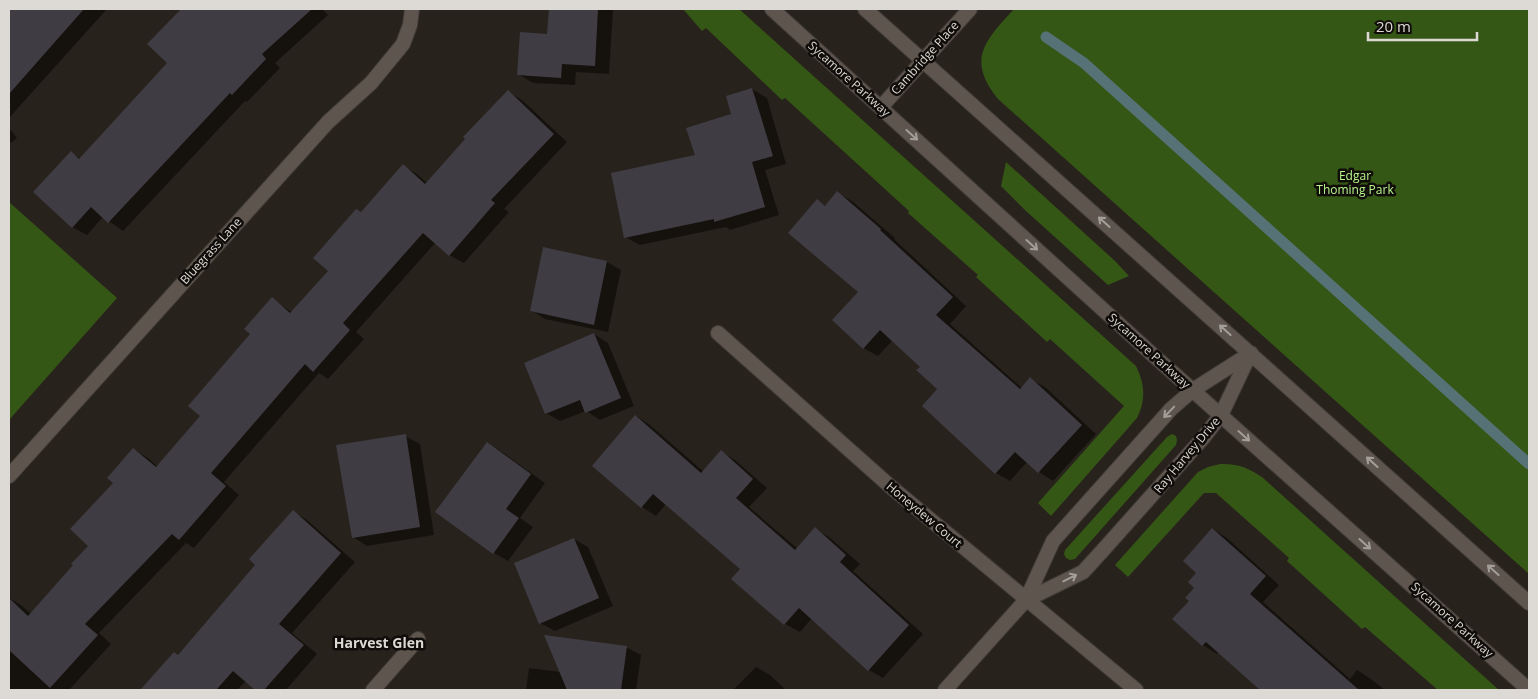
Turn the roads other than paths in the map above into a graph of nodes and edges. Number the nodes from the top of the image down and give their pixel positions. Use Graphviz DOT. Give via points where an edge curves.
graph roads {
  1 [pos="412,9"];
  2 [pos="772,9"];
  3 [pos="864,9"];
  4 [pos="970,9"];
  5 [pos="923,60"];
  6 [pos="881,107"];
  7 [pos="718,333"];
  8 [pos="1251,353"];
  9 [pos="1193,390"];
  10 [pos="1221,415"];
  11 [pos="9,476"];
  12 [pos="1026,600"];
  13 [pos="1529,603"];
  14 [pos="418,639"];
  15 [pos="373,690"];
  16 [pos="945,690"];
  17 [pos="1136,690"];
  18 [pos="1529,690"];
  1 -- 11 [label="street, Bluegrass Lane" via="403,44 371,83 328,122"];
  2 -- 6 [label="street, Sycamore Parkway"];
  3 -- 5 [label="street"];
  4 -- 5 [label="street, Cambridge Place"];
  5 -- 6 [label="street, Cambridge Place"];
  8 -- 5 [label="street, one-way"];
  6 -- 9 [label="street, Sycamore Parkway, one-way"];
  7 -- 12 [label="street, Honeydew Court" via="891,487"];
  8 -- 9 [label="street, Ray Harvey Drive"];
  8 -- 10 [label="street, Ray Harvey Drive"];
  13 -- 8 [label="street, one-way"];
  9 -- 10 [label="street, Sycamore Parkway"];
  9 -- 12 [label="street, Ray Harvey Drive, one-way" via="1171,409 1053,541"];
  12 -- 10 [label="street, Ray Harvey Drive, one-way" via="1083,572"];
  10 -- 18 [label="street, Sycamore Parkway, one-way"];
  12 -- 16 [label="street, Ray Harvey Drive"];
  12 -- 17 [label="street, Honeydew Court"];
  14 -- 15 [label="street"];
}
